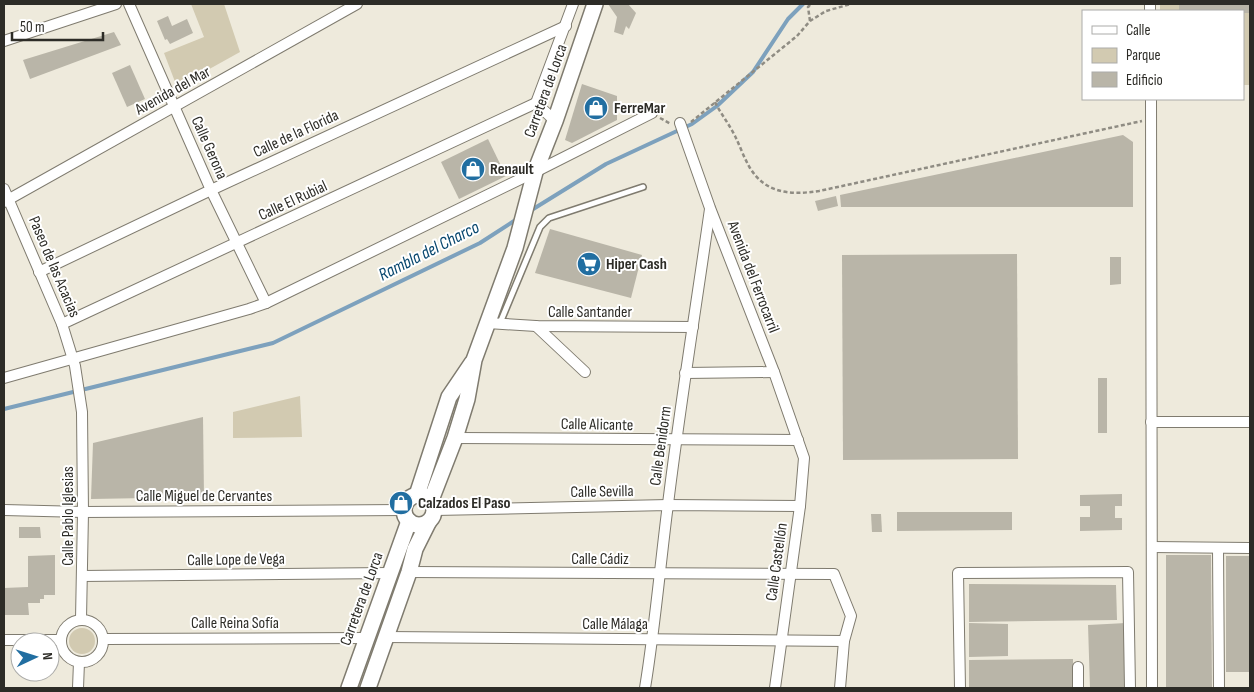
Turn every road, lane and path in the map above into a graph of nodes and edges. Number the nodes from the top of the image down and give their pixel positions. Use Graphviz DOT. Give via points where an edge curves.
graph roads {
  1 [pos="116,4"];
  2 [pos="129,4"];
  3 [pos="357,4"];
  4 [pos="573,4"];
  5 [pos="595,4"];
  6 [pos="811,4"];
  7 [pos="851,4"];
  8 [pos="810,21"];
  9 [pos="566,26"];
  10 [pos="4,41"];
  11 [pos="1150,100"];
  12 [pos="715,102"];
  13 [pos="536,103"];
  14 [pos="174,108"];
  15 [pos="652,113"];
  16 [pos="1150,120"];
  17 [pos="555,121"];
  18 [pos="680,123"];
  19 [pos="534,176"];
  20 [pos="643,187"];
  21 [pos="4,189"];
  22 [pos="211,190"];
  23 [pos="6,201"];
  24 [pos="710,208"];
  25 [pos="238,243"];
  26 [pos="39,272"];
  27 [pos="266,303"];
  28 [pos="494,323"];
  29 [pos="62,324"];
  30 [pos="536,326"];
  31 [pos="693,327"];
  32 [pos="474,360"];
  33 [pos="74,362"];
  34 [pos="585,372"];
  35 [pos="774,372"];
  36 [pos="685,373"];
  37 [pos="4,378"];
  38 [pos="82,412"];
  39 [pos="1151,422"];
  40 [pos="1250,422"];
  41 [pos="455,438"];
  42 [pos="798,440"];
  43 [pos="677,441"];
  44 [pos="668,505"];
  45 [pos="800,506"];
  46 [pos="428,507"];
  47 [pos="4,510"];
  48 [pos="83,512"];
  49 [pos="407,516"];
  50 [pos="1152,547"];
  51 [pos="1218,548"];
  52 [pos="1250,548"];
  53 [pos="409,572"];
  54 [pos="390,573"];
  55 [pos="661,574"];
  56 [pos="790,574"];
  57 [pos="82,576"];
  58 [pos="81,619"];
  59 [pos="386,637"];
  60 [pos="367,638"];
  61 [pos="103,639"];
  62 [pos="653,639"];
  63 [pos="60,640"];
  64 [pos="781,640"];
  65 [pos="844,642"];
  66 [pos="80,662"];
  67 [pos="1078,666"];
  68 [pos="78,688"];
  69 [pos="349,688"];
  70 [pos="368,688"];
  71 [pos="645,688"];
  72 [pos="776,688"];
  73 [pos="840,688"];
  74 [pos="960,688"];
  75 [pos="1078,688"];
  76 [pos="1130,688"];
  77 [pos="1152,688"];
  78 [pos="1219,688"];
  1 -- 10 [label="street"];
  2 -- 14 [label="street, Calle Gerona"];
  3 -- 14 [label="street, Avenida del Mar"];
  4 -- 9 [label="street"];
  5 -- 17 [label="main road, Carretera de Lorca"];
  6 -- 8 [label="path" via="808,7"];
  7 -- 8 [label="path" via="826,11"];
  8 -- 12 [label="path" via="797,36"];
  9 -- 13 [label="street"];
  9 -- 22 [label="street, Calle de la Florida"];
  11 -- 16 [label="street"];
  12 -- 16 [label="path" via="750,168 763,184 799,194"];
  12 -- 18 [label="path" via="691,122"];
  13 -- 17 [label="street"];
  13 -- 25 [label="street, Calle El Rubial"];
  14 -- 22 [label="street, Calle Gerona"];
  14 -- 23 [label="street, Avenida del Mar"];
  15 -- 18 [label="path" via="671,124"];
  15 -- 19 [label="street"];
  16 -- 39 [label="street"];
  17 -- 19 [label="main road, Carretera de Lorca"];
  18 -- 24 [label="street, Avenida del Ferrocarril"];
  19 -- 27 [label="street"];
  19 -- 28 [label="main road, Carretera de Lorca"];
  20 -- 28 [label="lane" via="549,218 540,227"];
  21 -- 23 [label="street, Paseo de las Acacias"];
  22 -- 25 [label="street, Calle Gerona"];
  22 -- 26 [label="street, Calle de la Florida"];
  23 -- 26 [label="street, Paseo de las Acacias"];
  24 -- 31 [label="street, Calle Benidorm"];
  24 -- 35 [label="street, Avenida del Ferrocarril"];
  25 -- 27 [label="street, Calle Gerona"];
  25 -- 29 [label="street, Calle El Rubial"];
  26 -- 29 [label="street, Paseo de las Acacias"];
  27 -- 33 [label="street"];
  28 -- 30 [label="street, Calle Santander"];
  28 -- 32 [label="main road, Carretera de Lorca"];
  29 -- 33 [label="street, Paseo de las Acacias"];
  30 -- 31 [label="street, Calle Santander"];
  30 -- 34 [label="street"];
  31 -- 36 [label="street, Calle Benidorm"];
  32 -- 41 [label="main road, Carretera de Lorca" via="468,399"];
  32 -- 46 [label="main road, Carretera de Lorca" via="449,397"];
  33 -- 37 [label="street"];
  33 -- 38 [label="street, Paseo de las Acacias"];
  35 -- 36 [label="street"];
  35 -- 42 [label="street, Avenida del Ferrocarril"];
  36 -- 43 [label="street, Calle Benidorm"];
  38 -- 48 [label="street, Calle Pablo Iglesias"];
  39 -- 40 [label="street"];
  39 -- 50 [label="street"];
  41 -- 43 [label="street, Calle Alicante"];
  41 -- 46 [label="main road, Carretera de Lorca"];
  42 -- 43 [label="street, Calle Alicante"];
  42 -- 45 [label="street, Calle Castellón" via="804,458"];
  43 -- 44 [label="street, Calle Benidorm"];
  44 -- 45 [label="street, Calle Sevilla"];
  44 -- 46 [label="street, Calle Sevilla"];
  44 -- 55 [label="street, Calle Benidorm"];
  45 -- 56 [label="street, Calle Castellón"];
  46 -- 49 [label="main road" via="420,526"];
  46 -- 49 [label="main road" via="409,499"];
  46 -- 53 [label="main road, Carretera de Lorca"];
  47 -- 48 [label="street, Calle Miguel de Cervantes"];
  48 -- 49 [label="street, Calle Miguel de Cervantes"];
  48 -- 57 [label="street, Calle Pablo Iglesias"];
  49 -- 54 [label="main road, Carretera de Lorca"];
  50 -- 51 [label="street"];
  50 -- 77 [label="street"];
  51 -- 52 [label="street"];
  51 -- 78 [label="street"];
  53 -- 55 [label="street, Calle Cádiz"];
  53 -- 59 [label="main road, Carretera de Lorca"];
  54 -- 57 [label="street, Calle Lope de Vega"];
  54 -- 60 [label="main road, Carretera de Lorca"];
  55 -- 56 [label="street, Calle Cádiz"];
  55 -- 62 [label="street, Calle Benidorm"];
  56 -- 64 [label="street, Calle Castellón"];
  56 -- 65 [label="street, Calle Cádiz" via="834,574 851,616"];
  57 -- 58 [label="street, Calle Pablo Iglesias"];
  58 -- 61 [label="street" via="96,625"];
  58 -- 63 [label="street" via="67,626"];
  59 -- 62 [label="street, Calle Málaga"];
  59 -- 70 [label="main road, Carretera de Lorca"];
  60 -- 61 [label="street, Calle Reina Sofía"];
  60 -- 69 [label="main road, Carretera de Lorca"];
  61 -- 66 [label="street" via="97,656"];
  62 -- 64 [label="street, Calle Málaga"];
  62 -- 71 [label="street, Calle Benidorm"];
  63 -- 66 [label="street" via="67,656"];
  64 -- 65 [label="street, Calle Málaga"];
  64 -- 72 [label="street, Calle Castellón"];
  65 -- 73 [label="street"];
  66 -- 68 [label="street"];
  67 -- 75 [label="street"];
  74 -- 76 [label="street" via="958,573 1128,572"];
}
